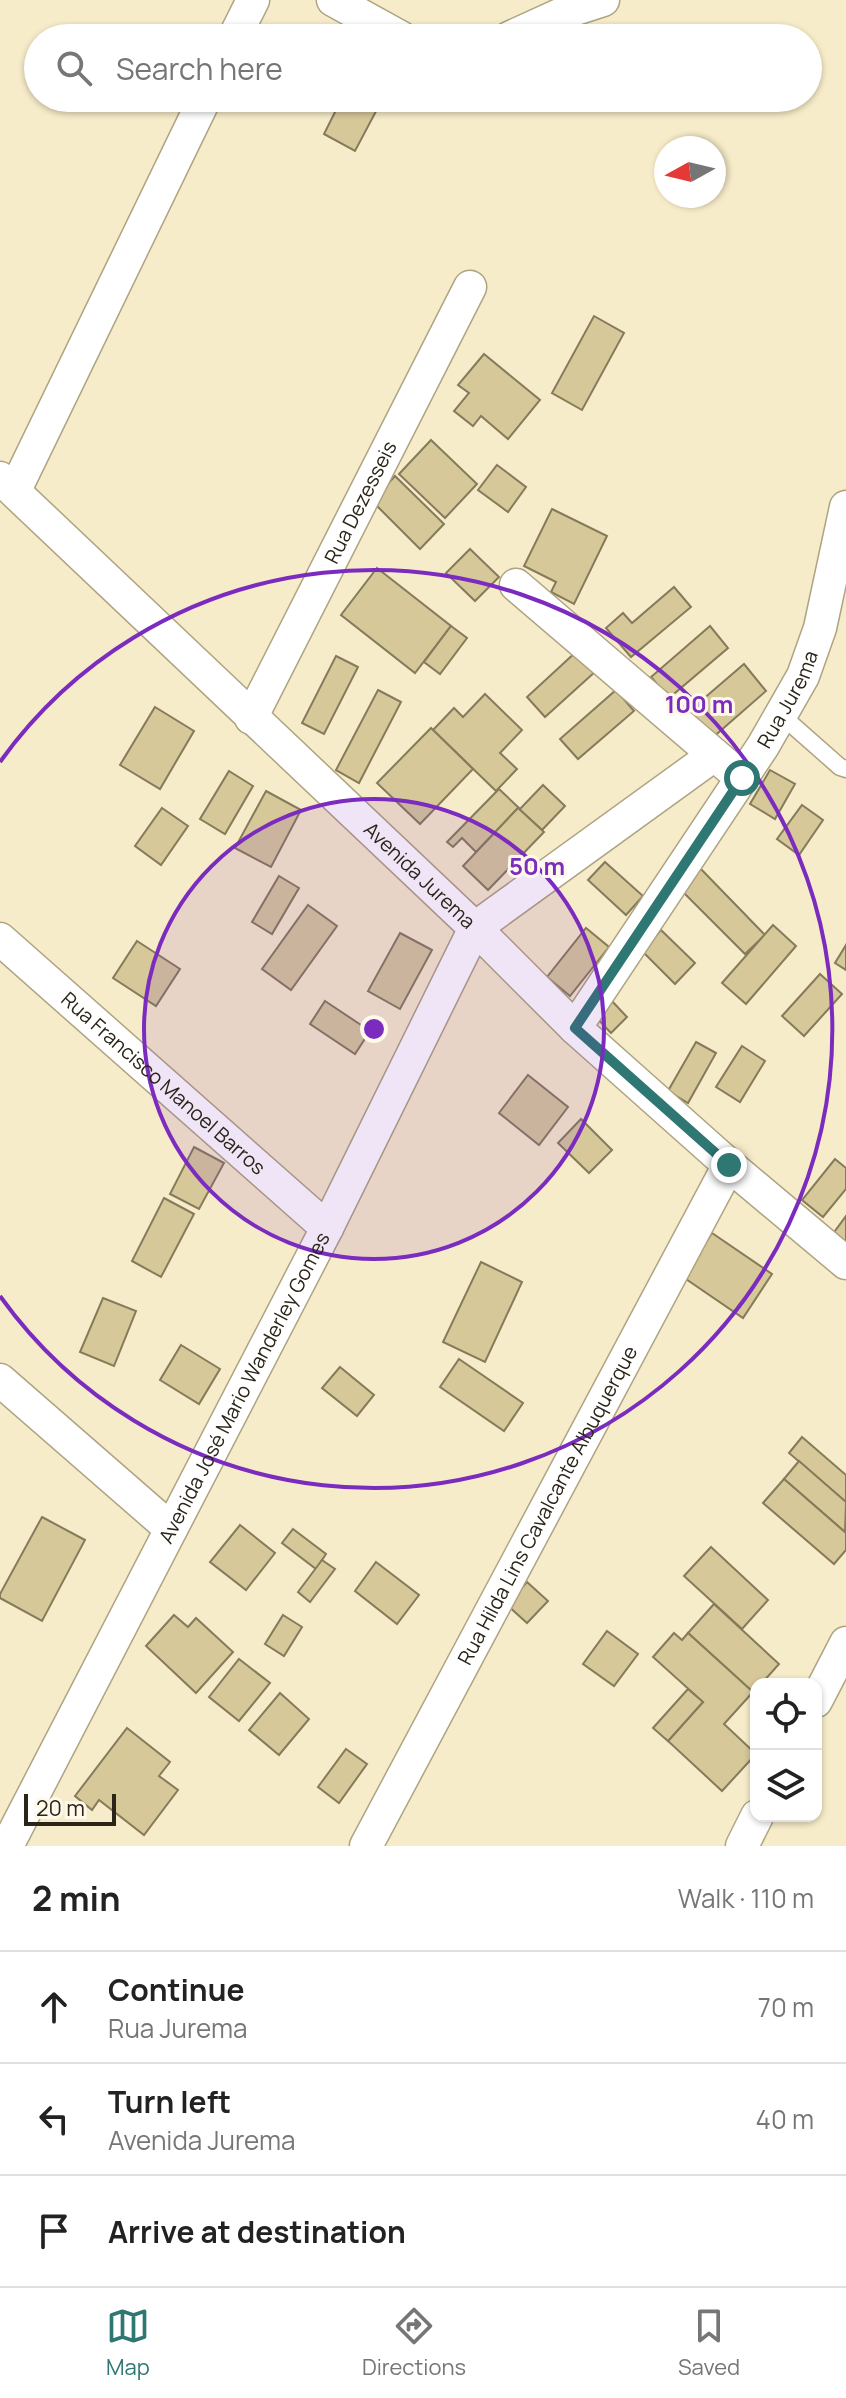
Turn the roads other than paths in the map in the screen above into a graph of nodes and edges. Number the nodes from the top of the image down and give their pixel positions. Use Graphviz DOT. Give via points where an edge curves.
graph roads {
  1 [pos="253,0"];
  2 [pos="333,0"];
  3 [pos="603,0"];
  4 [pos="241,24"];
  5 [pos="377,24"];
  6 [pos="540,24"];
  7 [pos="198,112"];
  8 [pos="470,287"];
  9 [pos="7,484"];
  10 [pos="846,507"];
  11 [pos="516,585"];
  12 [pos="781,715"];
  13 [pos="251,718"];
  14 [pos="714,755"];
  15 [pos="846,769"];
  16 [pos="742,778"];
  17 [pos="475,928"];
  18 [pos="0,939"];
  19 [pos="575,1028"];
  20 [pos="729,1165"];
  21 [pos="327,1228"];
  22 [pos="846,1263"];
  23 [pos="0,1380"];
  24 [pos="171,1529"];
  25 [pos="846,1643"];
  26 [pos="822,1689"];
  27 [pos="754,1822"];
  28 [pos="9,1825"];
  29 [pos="366,1846"];
  30 [pos="742,1846"];
  1 -- 4 [label="street"];
  2 -- 5 [label="street"];
  3 -- 6 [label="street"];
  7 -- 9 [label="street"];
  8 -- 13 [label="street, Rua Dezesseis"];
  9 -- 13 [label="street, Avenida Jurema"];
  10 -- 12 [label="street, Rua Jurema" via="820,628 803,676"];
  11 -- 14 [label="street"];
  12 -- 15 [label="lane"];
  12 -- 16 [label="street, Rua Jurema"];
  13 -- 17 [label="street, Avenida Jurema"];
  14 -- 16 [label="street"];
  14 -- 17 [label="street"];
  16 -- 19 [label="street, Rua Jurema"];
  17 -- 19 [label="street, Avenida Jurema"];
  17 -- 21 [label="street, Avenida José Mario Wanderley Gomes"];
  18 -- 21 [label="street, Rua Francisco Manoel Barros"];
  19 -- 20 [label="street, Avenida Jurema"];
  20 -- 22 [label="street, Avenida Jurema"];
  20 -- 29 [label="street, Rua Hilda Lins Cavalcante Albuquerque"];
  21 -- 24 [label="street, Avenida José Mario Wanderley Gomes"];
  23 -- 24 [label="street"];
  24 -- 28 [label="street, Avenida José Mario Wanderley Gomes"];
  25 -- 26 [label="street"];
  27 -- 30 [label="street"];
}
